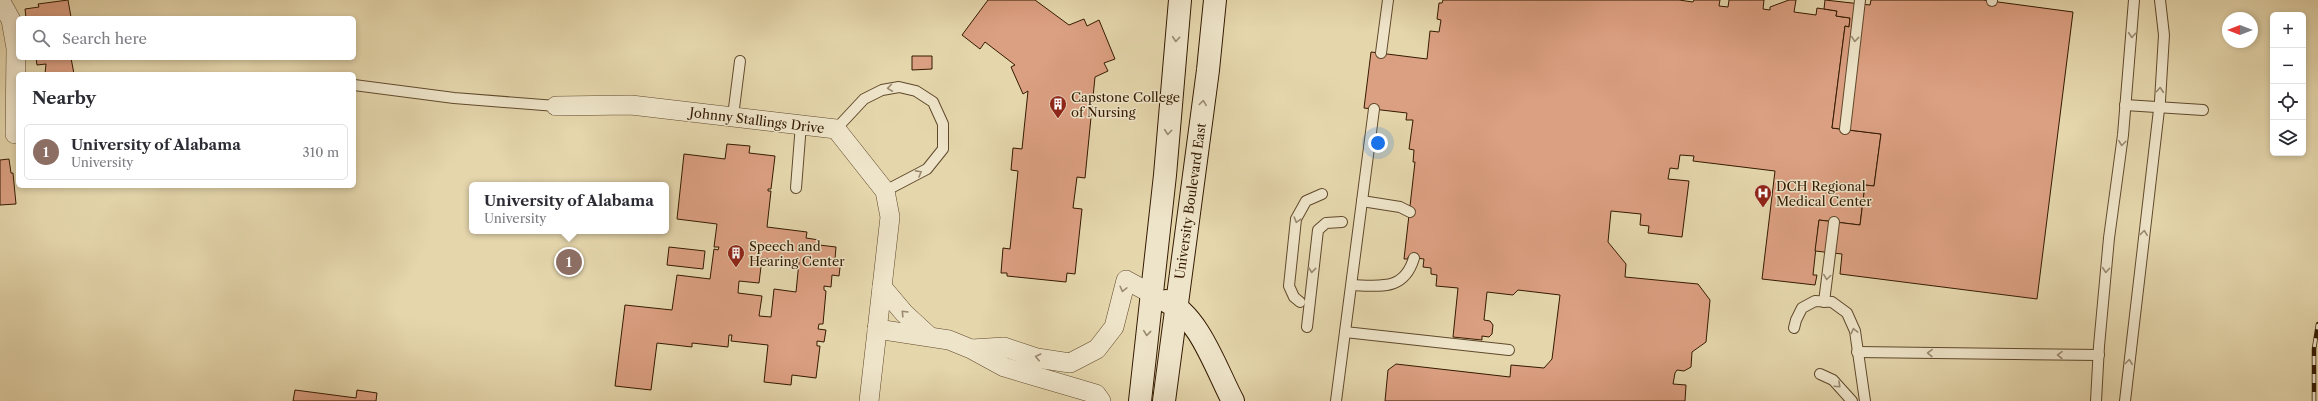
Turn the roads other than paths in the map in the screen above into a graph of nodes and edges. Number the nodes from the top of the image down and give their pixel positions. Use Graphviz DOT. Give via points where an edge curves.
graph roads {
  1 [pos="0,0"];
  2 [pos="1180,0"];
  3 [pos="1215,0"];
  4 [pos="1388,0"];
  5 [pos="1860,0"];
  6 [pos="2134,0"];
  7 [pos="2160,0"];
  8 [pos="1381,53"];
  9 [pos="740,61"];
  10 [pos="356,85"];
  11 [pos="2125,104"];
  12 [pos="556,106"];
  13 [pos="2159,106"];
  14 [pos="1374,110"];
  15 [pos="2203,110"];
  16 [pos="733,116"];
  17 [pos="801,124"];
  18 [pos="836,129"];
  19 [pos="1845,129"];
  20 [pos="11,135"];
  21 [pos="796,188"];
  22 [pos="885,191"];
  23 [pos="1322,194"];
  24 [pos="1362,201"];
  25 [pos="1410,212"];
  26 [pos="1342,222"];
  27 [pos="1834,222"];
  28 [pos="1414,258"];
  29 [pos="1352,285"];
  30 [pos="882,287"];
  31 [pos="1152,294"];
  32 [pos="1300,302"];
  33 [pos="1824,302"];
  34 [pos="1176,306"];
  35 [pos="1306,327"];
  36 [pos="1794,328"];
  37 [pos="877,329"];
  38 [pos="1345,332"];
  39 [pos="929,336"];
  40 [pos="971,349"];
  41 [pos="1509,350"];
  42 [pos="1857,352"];
  43 [pos="2099,355"];
  44 [pos="1820,374"];
  45 [pos="869,401"];
  46 [pos="1102,401"];
  47 [pos="1140,401"];
  48 [pos="1164,401"];
  49 [pos="1233,401"];
  50 [pos="1336,401"];
  51 [pos="1852,401"];
  52 [pos="1865,401"];
  53 [pos="2096,401"];
  54 [pos="2125,401"];
  1 -- 20 [label="street" via="11,20 16,48"];
  2 -- 31 [label="main road, University Boulevard East, one-way"];
  34 -- 3 [label="main road, University Boulevard East, one-way"];
  4 -- 8 [label="lane"];
  5 -- 19 [label="lane, one-way"];
  6 -- 11 [label="lane, one-way"];
  13 -- 7 [label="lane, one-way" via="2164,35"];
  9 -- 16 [label="lane"];
  10 -- 12 [label="lane" via="454,98"];
  11 -- 13 [label="lane"];
  11 -- 43 [label="lane, one-way" via="2109,238"];
  12 -- 16 [label="street, Johnny Stallings Drive" via="631,105"];
  13 -- 15 [label="lane"];
  54 -- 13 [label="lane, one-way"];
  14 -- 24 [label="lane"];
  16 -- 17 [label="street, Johnny Stallings Drive"];
  17 -- 18 [label="street, Johnny Stallings Drive"];
  17 -- 21 [label="lane"];
  18 -- 22 [label="street, Johnny Stallings Drive"];
  22 -- 18 [label="lane, one-way" via="927,169 943,149 943,124 933,102 916,91 905,88 882,90 864,99"];
  22 -- 30 [label="street, Johnny Stallings Drive" via="890,217"];
  23 -- 32 [label="lane, one-way" via="1306,201 1296,219 1289,286 1294,297"];
  24 -- 25 [label="lane"];
  24 -- 29 [label="lane"];
  26 -- 35 [label="lane, one-way" via="1326,223 1318,230"];
  27 -- 33 [label="lane, one-way"];
  28 -- 29 [label="lane" via="1405,278 1395,284"];
  29 -- 38 [label="lane"];
  30 -- 37 [label="street, Johnny Stallings Drive"];
  39 -- 30 [label="street, one-way" via="904,313"];
  31 -- 34 [label="main road"];
  31 -- 40 [label="street, one-way" via="1126,280 1114,327 1097,349 1070,363 1037,358 1004,347"];
  31 -- 47 [label="main road, University Boulevard East, one-way"];
  33 -- 36 [label="lane" via="1815,301 1802,308"];
  42 -- 33 [label="lane, one-way" via="1855,331 1847,313 1832,302"];
  34 -- 48 [label="main road, University Boulevard East"];
  34 -- 49 [label="main road" via="1191,321"];
  37 -- 39 [label="street"];
  37 -- 45 [label="street, Johnny Stallings Drive"];
  38 -- 41 [label="lane"];
  38 -- 50 [label="lane"];
  39 -- 40 [label="street" via="949,340"];
  40 -- 46 [label="street" via="1004,367 1096,394"];
  43 -- 42 [label="lane, one-way"];
  42 -- 52 [label="lane"];
  43 -- 53 [label="lane"];
  44 -- 51 [label="lane, one-way" via="1833,380"];
}
